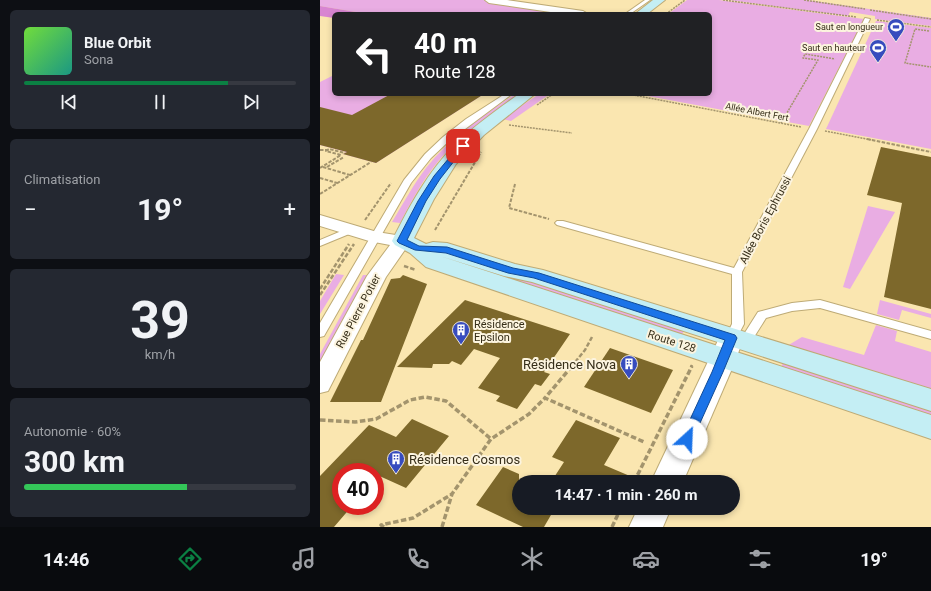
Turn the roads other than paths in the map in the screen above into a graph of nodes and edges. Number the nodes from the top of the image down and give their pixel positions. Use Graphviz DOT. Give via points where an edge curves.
graph roads {
  1 [pos="489,0"];
  2 [pos="648,0"];
  3 [pos="660,0"];
  4 [pos="669,0"];
  5 [pos="581,10"];
  6 [pos="630,12"];
  7 [pos="643,12"];
  8 [pos="652,12"];
  9 [pos="867,19"];
  10 [pos="506,96"];
  11 [pos="531,101"];
  12 [pos="320,220"];
  13 [pos="560,222"];
  14 [pos="351,230"];
  15 [pos="375,237"];
  16 [pos="320,243"];
  17 [pos="410,245"];
  18 [pos="737,272"];
  19 [pos="320,333"];
  20 [pos="931,335"];
  21 [pos="733,346"];
  22 [pos="320,384"];
  23 [pos="931,400"];
  24 [pos="931,427"];
  25 [pos="670,475"];
  26 [pos="652,515"];
  27 [pos="646,527"];
  1 -- 5 [label="street" via="570,12"];
  2 -- 6 [label="lane"];
  3 -- 7 [label="main road"];
  4 -- 8 [label="main road"];
  9 -- 18 [label="lane, Allée Boris Ephrussi" via="813,129"];
  10 -- 15 [label="lane" via="469,121 428,156 407,182"];
  11 -- 17 [label="main road" via="486,125 454,155 422,201"];
  12 -- 14 [label="street"];
  13 -- 18 [label="lane"];
  14 -- 15 [label="street"];
  14 -- 16 [label="lane"];
  15 -- 17 [label="street"];
  15 -- 19 [label="lane"];
  17 -- 21 [label="main road, Route 128" via="434,262"];
  17 -- 22 [label="street, Rue Pierre Potier" via="377,276"];
  18 -- 21 [label="lane, Allée Boris Ephrussi" via="738,324"];
  20 -- 21 [label="lane" via="820,304 792,307 762,315"];
  21 -- 23 [label="main road, Route 128"];
  21 -- 24 [label="main road, Route 128"];
  21 -- 25 [label="street"];
  26 -- 27 [label="street"];
}
